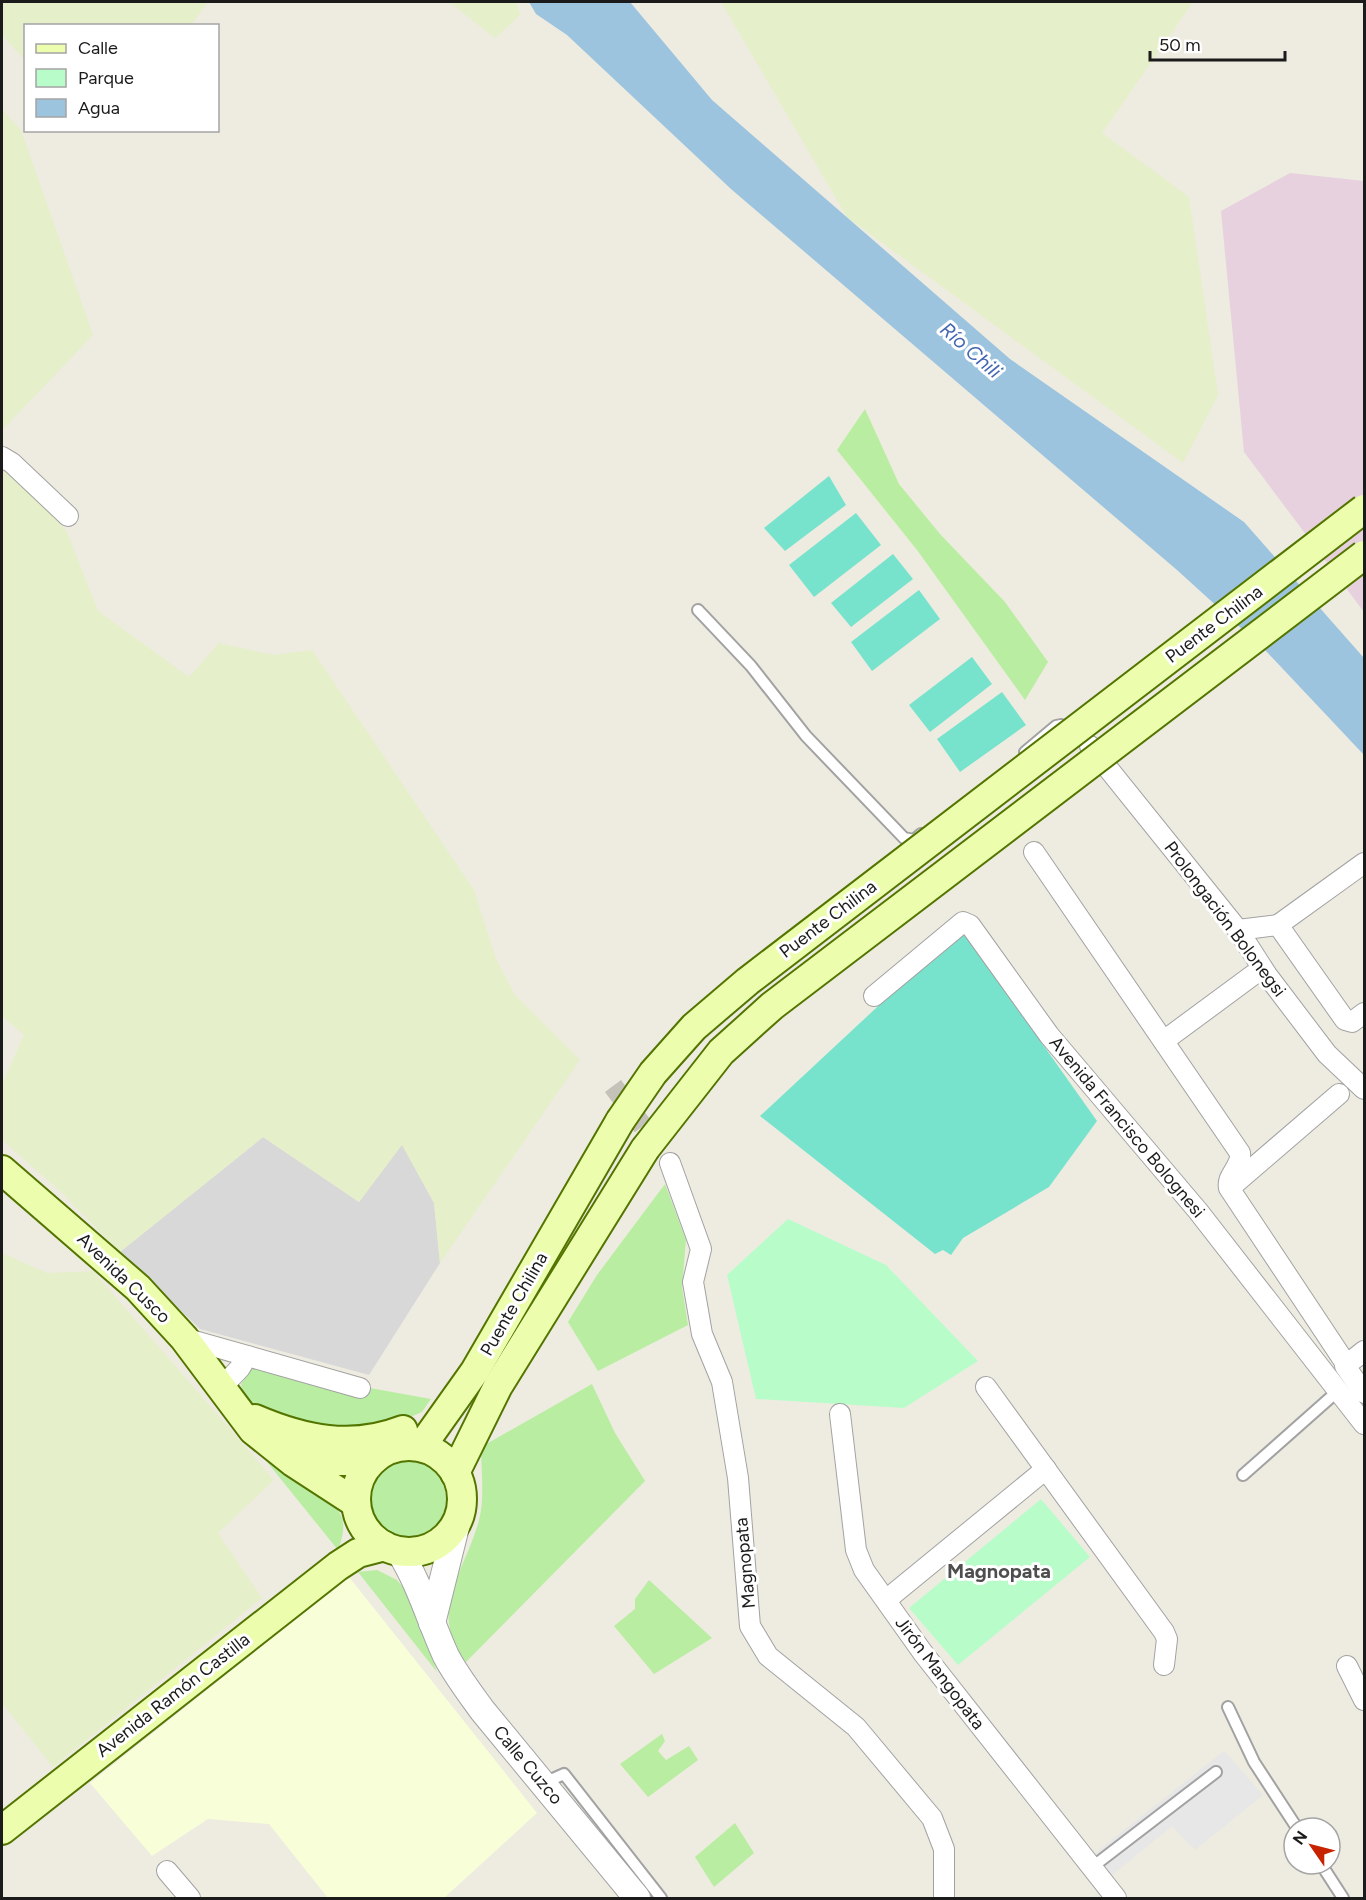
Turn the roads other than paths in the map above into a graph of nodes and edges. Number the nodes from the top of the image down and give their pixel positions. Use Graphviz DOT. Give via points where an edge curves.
graph roads {
  1 [pos="2,457"];
  2 [pos="1365,509"];
  3 [pos="68,516"];
  4 [pos="1365,555"];
  5 [pos="698,610"];
  6 [pos="1204,670"];
  7 [pos="1116,729"];
  8 [pos="1094,743"];
  9 [pos="1012,762"];
  10 [pos="977,790"];
  11 [pos="1034,852"];
  12 [pos="1365,862"];
  13 [pos="1278,925"];
  14 [pos="1238,930"];
  15 [pos="1253,975"];
  16 [pos="874,996"];
  17 [pos="1365,1013"];
  18 [pos="1165,1040"];
  19 [pos="1365,1089"];
  20 [pos="1339,1094"];
  21 [pos="670,1162"];
  22 [pos="2,1170"];
  23 [pos="1229,1188"];
  24 [pos="184,1338"];
  25 [pos="1365,1351"];
  26 [pos="247,1356"];
  27 [pos="1345,1365"];
  28 [pos="986,1387"];
  29 [pos="360,1388"];
  30 [pos="1339,1390"];
  31 [pos="1365,1393"];
  32 [pos="226,1394"];
  33 [pos="453,1405"];
  34 [pos="840,1414"];
  35 [pos="255,1419"];
  36 [pos="1364,1420"];
  37 [pos="421,1447"];
  38 [pos="372,1461"];
  39 [pos="1046,1469"];
  40 [pos="455,1473"];
  41 [pos="1243,1475"];
  42 [pos="357,1510"];
  43 [pos="459,1515"];
  44 [pos="392,1549"];
  45 [pos="346,1560"];
  46 [pos="886,1600"];
  47 [pos="432,1623"];
  48 [pos="1164,1665"];
  49 [pos="1347,1666"];
  50 [pos="1365,1700"];
  51 [pos="1228,1707"];
  52 [pos="1216,1772"];
  53 [pos="544,1784"];
  54 [pos="1290,1816"];
  55 [pos="2,1830"];
  56 [pos="1091,1868"];
  57 [pos="167,1871"];
  58 [pos="1329,1876"];
  59 [pos="190,1899"];
  60 [pos="637,1899"];
  61 [pos="661,1899"];
  62 [pos="944,1899"];
  63 [pos="1116,1899"];
  64 [pos="1343,1899"];
  1 -- 3 [label="street"];
  2 -- 33 [label="main road, Puente Chilina, bridge" via="747,981 694,1027 652,1073 620,1121"];
  4 -- 40 [label="main road, Puente Chilina, bridge" via="772,1006 722,1052 645,1149 498,1386"];
  5 -- 10 [label="lane" via="751,666 806,736 904,838 914,840"];
  6 -- 7 [label="lane"];
  8 -- 9 [label="lane" via="1066,727 1056,726"];
  8 -- 14 [label="street, Prolongación Bolonegsi"];
  11 -- 18 [label="street"];
  12 -- 13 [label="street"];
  13 -- 14 [label="street"];
  13 -- 17 [label="street" via="1345,1020 1352,1022"];
  14 -- 19 [label="street, Prolongación Bolonegsi" via="1327,1054"];
  15 -- 18 [label="street"];
  16 -- 30 [label="street, Avenida Francisco Bolognesi" via="963,922 970,925 1049,1035 1198,1211"];
  18 -- 23 [label="street" via="1240,1153"];
  20 -- 23 [label="street"];
  21 -- 62 [label="street, Magnopata" via="701,1250 693,1282 702,1334 722,1382 738,1478 750,1626 768,1656 856,1727 932,1818 944,1849"];
  22 -- 24 [label="main road, Avenida Cusco" via="138,1288"];
  23 -- 27 [label="street"];
  24 -- 26 [label="street"];
  24 -- 32 [label="main road, Avenida Cusco"];
  25 -- 27 [label="street"];
  26 -- 29 [label="street"];
  26 -- 32 [label="street"];
  27 -- 31 [label="street"];
  28 -- 39 [label="street"];
  30 -- 36 [label="street, Avenida Francisco Bolognesi"];
  30 -- 41 [label="lane"];
  32 -- 35 [label="main road, Avenida Cusco"];
  32 -- 42 [label="main road, Avenida Cusco" via="267,1442"];
  33 -- 35 [label="main road" via="420,1424 356,1442 322,1441 290,1434"];
  33 -- 37 [label="main road, Puente Chilina"];
  34 -- 46 [label="street, Jirón Mangopata" via="856,1550 864,1570"];
  35 -- 38 [label="main road, Avenida Cusco" via="295,1449 310,1455 330,1461"];
  37 -- 38 [label="main road" via="400,1447"];
  37 -- 40 [label="main road" via="444,1459"];
  38 -- 42 [label="main road" via="359,1480"];
  39 -- 46 [label="street"];
  39 -- 48 [label="street" via="1164,1632"];
  40 -- 43 [label="main road" via="461,1493"];
  42 -- 44 [label="main road" via="369,1534"];
  42 -- 45 [label="main road"];
  43 -- 44 [label="main road" via="438,1543 412,1552"];
  43 -- 47 [label="street"];
  44 -- 45 [label="main road, Avenida Ramón Castilla" via="357,1553"];
  44 -- 47 [label="street, Calle Cuzco" via="418,1586"];
  45 -- 55 [label="main road, Avenida Ramón Castilla"];
  46 -- 56 [label="street, Jirón Mangopata"];
  47 -- 53 [label="street, Calle Cuzco" via="448,1658 476,1702"];
  49 -- 50 [label="street"];
  51 -- 54 [label="lane" via="1254,1762"];
  52 -- 56 [label="lane"];
  53 -- 60 [label="street, Calle Cuzco"];
  53 -- 61 [label="lane" via="564,1774"];
  56 -- 63 [label="street, Jirón Mangopata"];
  57 -- 59 [label="street"];
  58 -- 64 [label="lane"];
}
